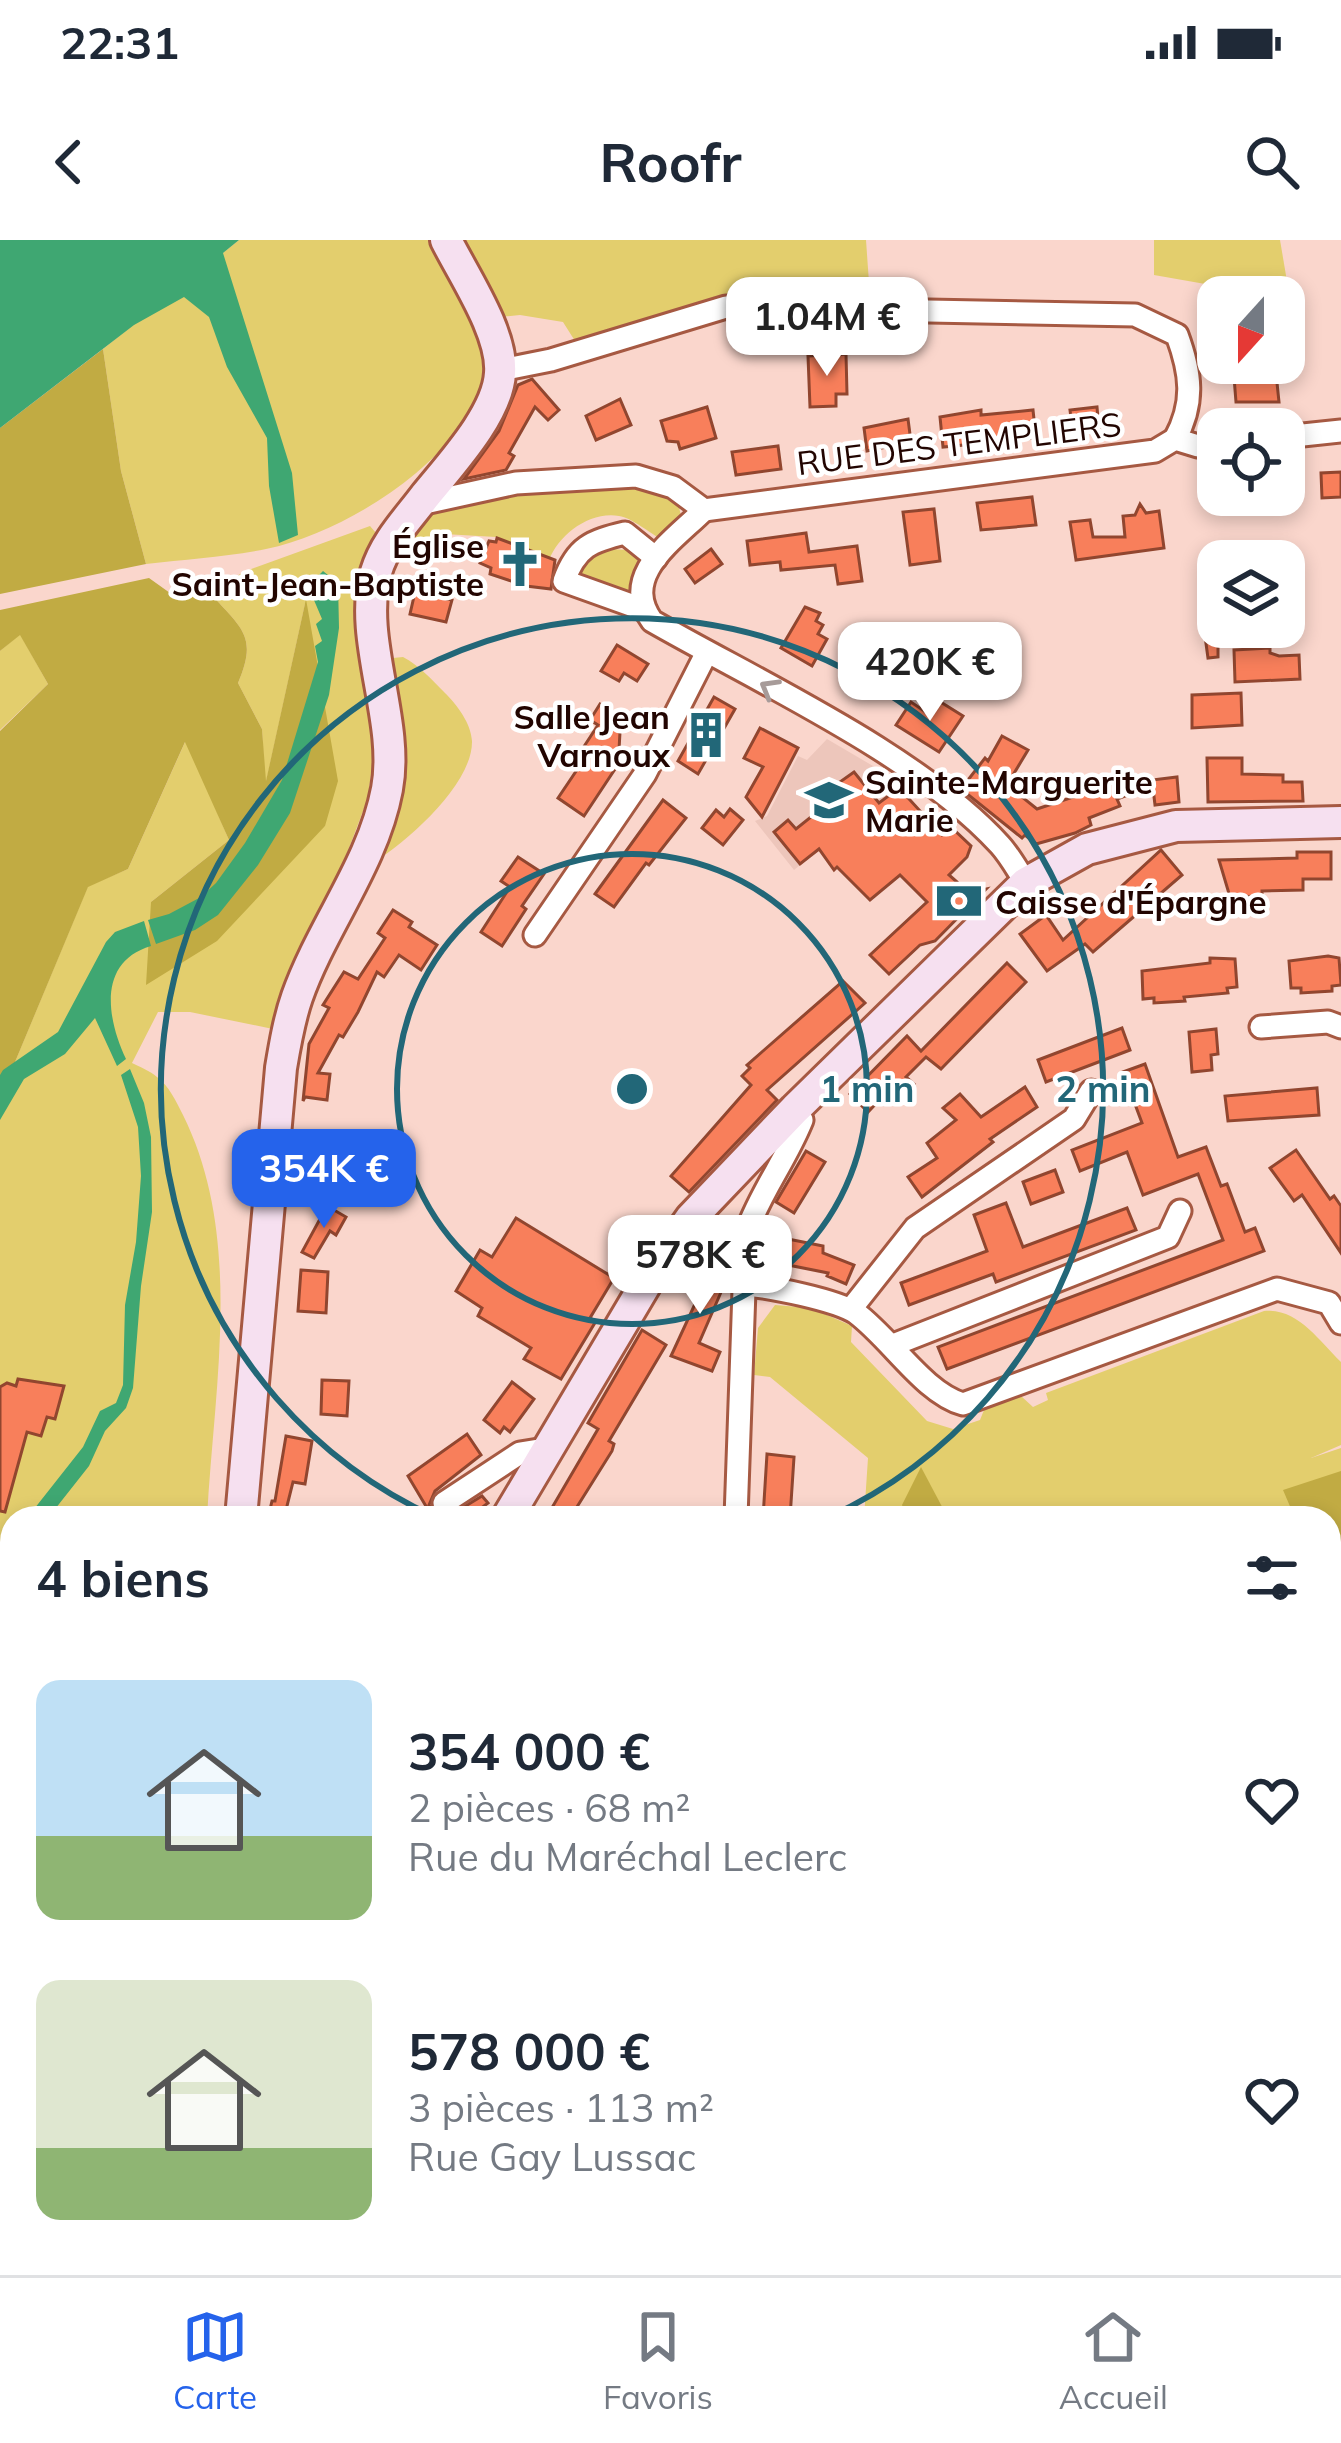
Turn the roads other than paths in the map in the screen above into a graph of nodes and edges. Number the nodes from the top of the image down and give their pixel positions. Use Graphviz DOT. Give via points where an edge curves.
graph roads {
  1 [pos="446,240"];
  2 [pos="501,370"];
  3 [pos="1341,431"];
  4 [pos="1305,435"];
  5 [pos="1175,440"];
  6 [pos="1197,446"];
  7 [pos="419,504"];
  8 [pos="704,510"];
  9 [pos="656,559"];
  10 [pos="645,610"];
  11 [pos="707,652"];
  12 [pos="1341,822"];
  13 [pos="1026,883"];
  14 [pos="535,935"];
  15 [pos="1261,1027"];
  16 [pos="1341,1027"];
  17 [pos="1091,1091"];
  18 [pos="795,1109"];
  19 [pos="1180,1211"];
  20 [pos="746,1285"];
  21 [pos="851,1310"];
  22 [pos="1337,1311"];
  23 [pos="893,1345"];
  24 [pos="551,1448"];
  25 [pos="444,1503"];
  26 [pos="242,1506"];
  27 [pos="515,1506"];
  28 [pos="737,1506"];
  1 -- 2 [label="main road" via="481,307"];
  2 -- 5 [label="street" via="726,307 1135,315 1177,334 1189,367 1190,404"];
  2 -- 7 [label="main road" via="492,402"];
  3 -- 4 [label="street"];
  5 -- 6 [label="street, RUE DES TEMPLIERS"];
  5 -- 8 [label="street, RUE DES TEMPLIERS" via="1155,451"];
  7 -- 8 [label="street" via="516,483 636,476"];
  7 -- 26 [label="main road" via="375,574 388,785 288,1027"];
  8 -- 9 [label="street"];
  9 -- 10 [label="street" via="639,589"];
  9 -- 10 [label="street" via="625,533 589,541 564,581"];
  10 -- 11 [label="street"];
  13 -- 11 [label="street, one-way" via="1001,846 935,789"];
  11 -- 14 [label="street" via="645,774"];
  12 -- 13 [label="main road" via="1175,826 1087,849"];
  13 -- 18 [label="main road"];
  15 -- 16 [label="street"];
  17 -- 21 [label="street" via="1074,1119 915,1228"];
  18 -- 20 [label="street" via="802,1120 789,1154 746,1233"];
  18 -- 24 [label="main road" via="691,1218"];
  19 -- 23 [label="street" via="1168,1237"];
  20 -- 21 [label="street"];
  20 -- 28 [label="street"];
  21 -- 23 [label="street"];
  22 -- 23 [label="street" via="1277,1289 963,1404 944,1399"];
  24 -- 25 [label="street" via="520,1453"];
  24 -- 27 [label="main road"];
}
